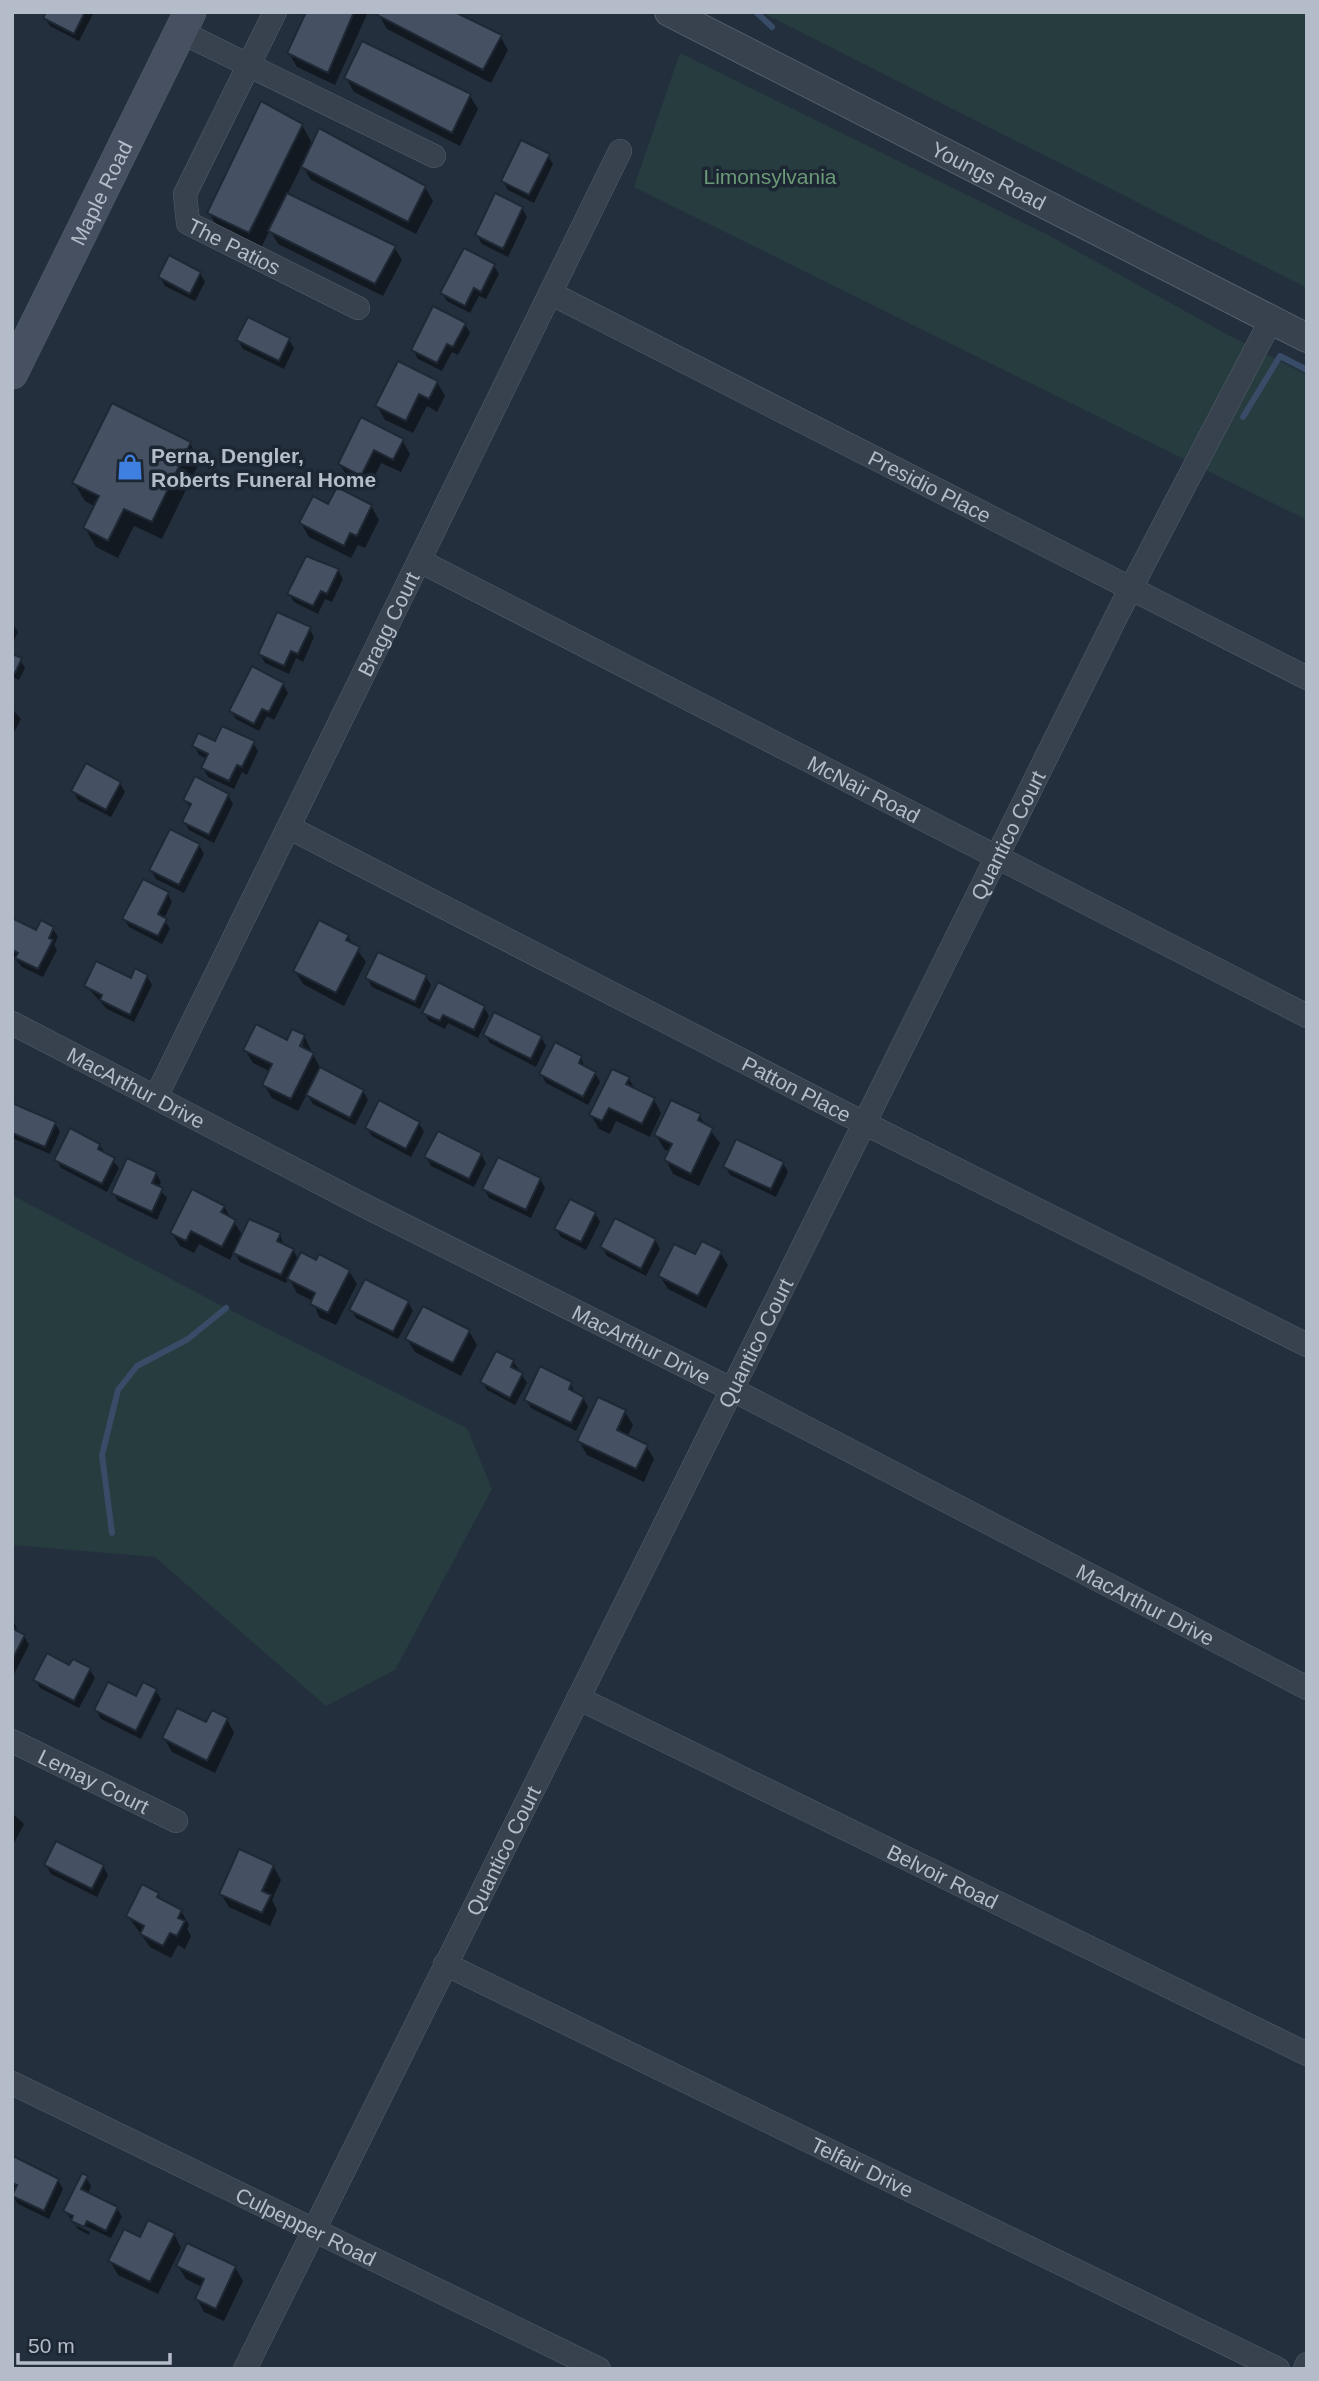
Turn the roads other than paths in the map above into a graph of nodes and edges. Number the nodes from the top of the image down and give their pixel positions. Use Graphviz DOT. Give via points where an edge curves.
graph roads {
  1 [pos="275,12"];
  2 [pos="668,12"];
  3 [pos="185,22"];
  4 [pos="249,65"];
  5 [pos="620,152"];
  6 [pos="433,156"];
  7 [pos="552,294"];
  8 [pos="358,308"];
  9 [pos="1271,320"];
  10 [pos="1307,338"];
  11 [pos="12,373"];
  12 [pos="420,561"];
  13 [pos="1130,589"];
  14 [pos="1307,678"];
  15 [pos="290,828"];
  16 [pos="997,856"];
  17 [pos="1307,1016"];
  18 [pos="12,1023"];
  19 [pos="156,1097"];
  20 [pos="864,1123"];
  21 [pos="1307,1345"];
  22 [pos="733,1390"];
  23 [pos="1307,1688"];
  24 [pos="578,1698"];
  25 [pos="12,1741"];
  26 [pos="176,1821"];
  27 [pos="445,1964"];
  28 [pos="1307,2054"];
  29 [pos="12,2082"];
  30 [pos="313,2231"];
  31 [pos="244,2369"];
  32 [pos="599,2369"];
  33 [pos="1278,2369"];
  1 -- 4 [label="street, The Patios"];
  2 -- 9 [label="street, Youngs Road"];
  3 -- 4 [label="street"];
  3 -- 11 [label="main road, Maple Road"];
  4 -- 6 [label="street"];
  4 -- 8 [label="street, The Patios" via="185,194 188,223"];
  5 -- 7 [label="street, Bragg Court"];
  7 -- 12 [label="street, Bragg Court"];
  7 -- 13 [label="street, Presidio Place"];
  9 -- 10 [label="street, Youngs Road"];
  9 -- 13 [label="street, Quantico Court"];
  12 -- 15 [label="street, Bragg Court"];
  12 -- 16 [label="street, McNair Road"];
  13 -- 14 [label="street, Presidio Place"];
  13 -- 16 [label="street, Quantico Court"];
  15 -- 19 [label="street, Bragg Court"];
  15 -- 20 [label="street, Patton Place"];
  16 -- 17 [label="street, McNair Road"];
  16 -- 20 [label="street, Quantico Court"];
  18 -- 19 [label="street, MacArthur Drive"];
  19 -- 22 [label="street, MacArthur Drive"];
  20 -- 21 [label="street, Patton Place"];
  20 -- 22 [label="street, Quantico Court"];
  22 -- 23 [label="street, MacArthur Drive"];
  22 -- 24 [label="street, Quantico Court"];
  24 -- 27 [label="street, Quantico Court"];
  24 -- 28 [label="street, Belvoir Road"];
  25 -- 26 [label="street, Lemay Court"];
  27 -- 30 [label="street, Quantico Court"];
  27 -- 33 [label="street, Telfair Drive"];
  29 -- 30 [label="street, Culpepper Road"];
  30 -- 31 [label="street, Quantico Court"];
  30 -- 32 [label="street, Culpepper Road"];
}
